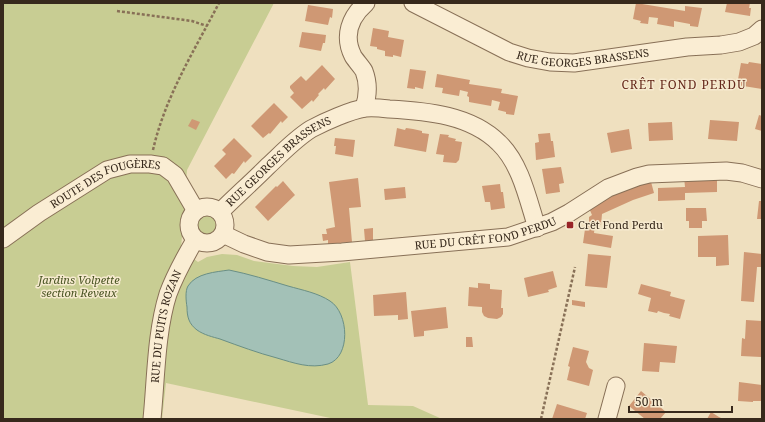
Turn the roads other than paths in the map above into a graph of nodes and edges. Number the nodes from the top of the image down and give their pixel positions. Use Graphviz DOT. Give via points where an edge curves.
graph roads {
  1 [pos="366,3"];
  2 [pos="413,3"];
  3 [pos="762,29"];
  4 [pos="364,108"];
  5 [pos="762,179"];
  6 [pos="196,211"];
  7 [pos="220,212"];
  8 [pos="537,228"];
  9 [pos="223,234"];
  10 [pos="3,239"];
  11 [pos="195,240"];
  12 [pos="616,386"];
  13 [pos="152,419"];
  14 [pos="607,419"];
  1 -- 4 [label="street" via="357,10 348,34 349,45 364,72 367,84 368,96"];
  2 -- 3 [label="street, RUE GEORGES BRASSENS" via="509,52 550,62 574,62 721,45 754,36"];
  4 -- 7 [label="street, RUE GEORGES BRASSENS" via="321,124 301,136"];
  4 -- 8 [label="street, RUE GEORGES BRASSENS" via="406,109 459,119 480,128 500,143 511,160"];
  5 -- 8 [label="street, RUE DU CRÊT FOND PERDU" via="726,171 649,174 608,188 569,213"];
  6 -- 7 [label="street" via="211,207"];
  6 -- 10 [label="street, ROUTE DES FOUGÈRES" via="176,175 163,166 130,164 107,170"];
  6 -- 11 [label="street" via="188,225"];
  7 -- 9 [label="street" via="224,220"];
  8 -- 9 [label="street, RUE DU CRÊT FOND PERDU" via="508,237 289,255 267,252"];
  9 -- 11 [label="street" via="211,243"];
  11 -- 13 [label="street, RUE DU PUITS ROZAN" via="174,280 163,316"];
  12 -- 14 [label="street"];
}
